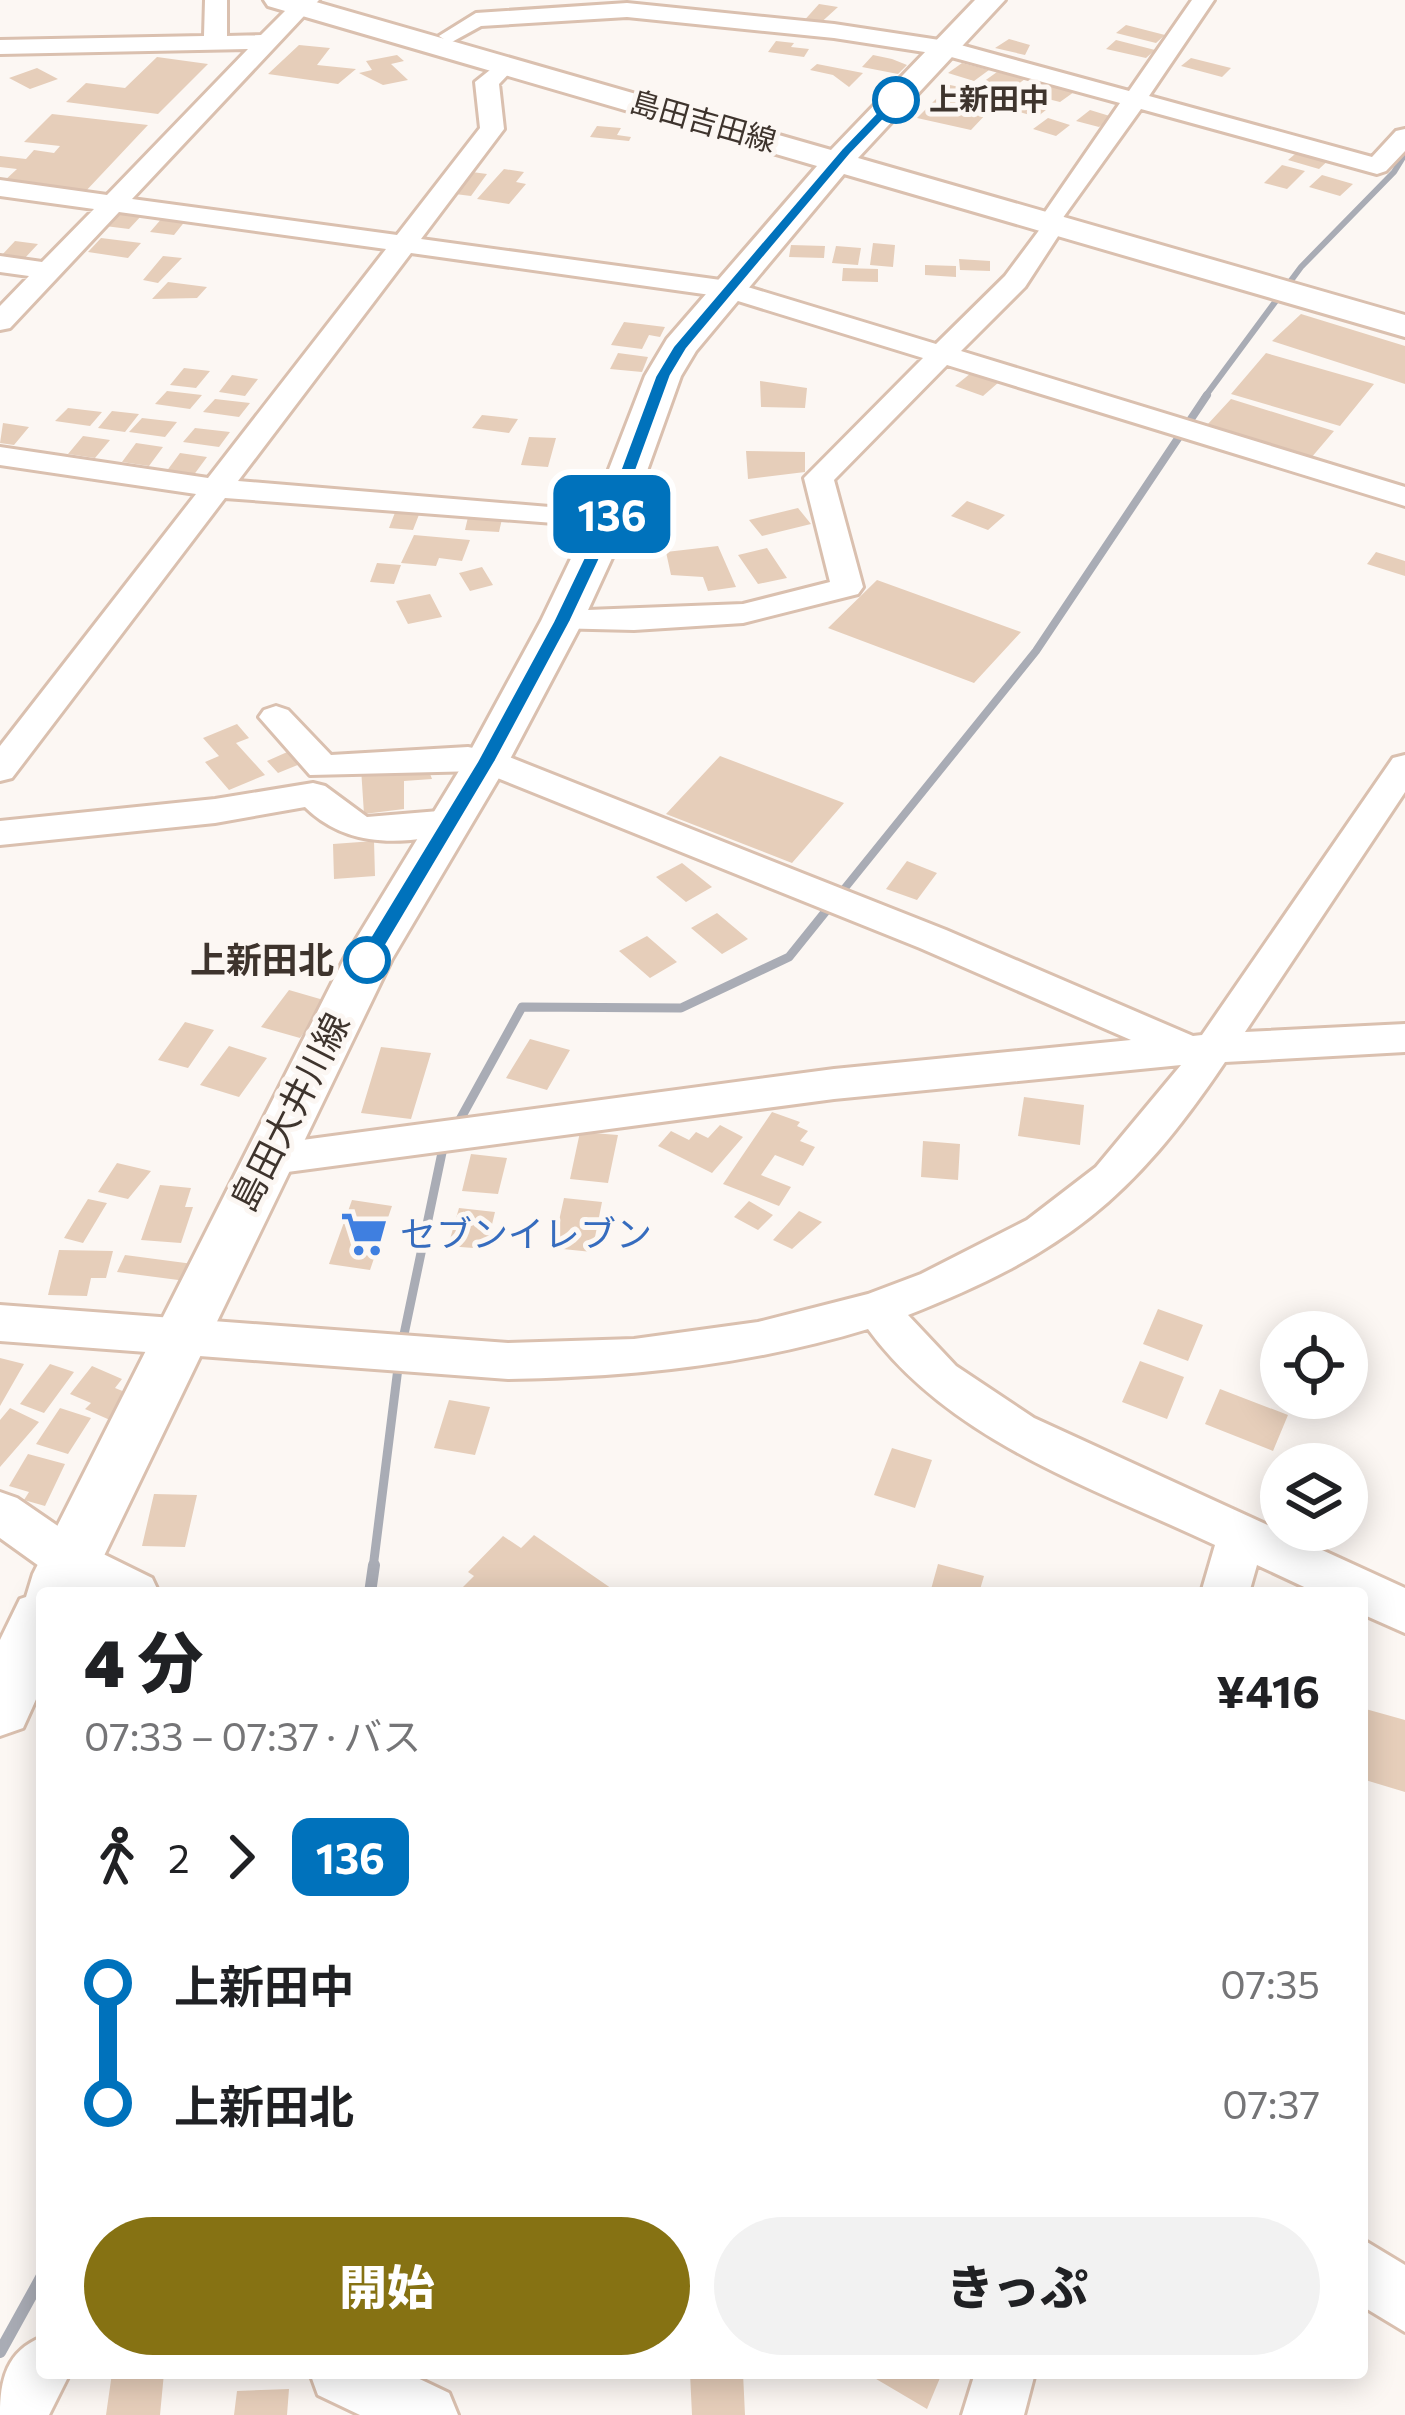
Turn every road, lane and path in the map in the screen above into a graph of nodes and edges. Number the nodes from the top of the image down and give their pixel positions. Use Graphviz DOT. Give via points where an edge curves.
graph roads {
  1 [pos="216,0"];
  2 [pos="992,0"];
  3 [pos="1203,0"];
  4 [pos="302,2"];
  5 [pos="563,6"];
  6 [pos="450,36"];
  7 [pos="271,42"];
  8 [pos="215,43"];
  9 [pos="0,47"];
  10 [pos="946,49"];
  11 [pos="505,65"];
  12 [pos="1135,100"];
  13 [pos="1405,136"];
  14 [pos="842,156"];
  15 [pos="0,188"];
  16 [pos="115,202"];
  17 [pos="1056,218"];
  18 [pos="404,242"];
  19 [pos="0,264"];
  20 [pos="49,271"];
  21 [pos="728,290"];
  22 [pos="1405,310"];
  23 [pos="0,322"];
  24 [pos="1405,326"];
  25 [pos="942,355"];
  26 [pos="0,456"];
  27 [pos="216,488"];
  28 [pos="1405,497"];
  29 [pos="609,521"];
  30 [pos="562,621"];
  31 [pos="276,717"];
  32 [pos="487,761"];
  33 [pos="1405,766"];
  34 [pos="0,770"];
  35 [pos="451,822"];
  36 [pos="0,833"];
  37 [pos="1405,1038"];
  38 [pos="1201,1047"];
  39 [pos="265,1160"];
  40 [pos="878,1309"];
  41 [pos="0,1322"];
  42 [pos="180,1337"];
  43 [pos="0,1512"];
  44 [pos="1242,1534"];
  45 [pos="62,1577"];
  46 [pos="108,1587"];
  47 [pos="1227,1587"];
  48 [pos="1354,1587"];
  49 [pos="1368,1594"];
  50 [pos="1405,1611"];
  51 [pos="36,1631"];
  52 [pos="0,1706"];
  53 [pos="1368,2274"];
  54 [pos="1405,2302"];
  55 [pos="36,2378"];
  56 [pos="352,2379"];
  57 [pos="1003,2379"];
  58 [pos="15,2415"];
  59 [pos="427,2415"];
  60 [pos="993,2415"];
  1 -- 8 [label="street"];
  2 -- 10 [label="main road, 島田大井川線"];
  3 -- 12 [label="street"];
  4 -- 6 [label="main road, 島田吉田線"];
  4 -- 7 [label="street"];
  4 -- 11 [label="main road, 島田吉田線"];
  5 -- 6 [label="street" via="476,20"];
  5 -- 10 [label="street" via="841,24"];
  6 -- 14 [label="main road, 島田吉田線"];
  7 -- 8 [label="street"];
  7 -- 16 [label="street"];
  8 -- 9 [label="street"];
  10 -- 12 [label="street"];
  10 -- 14 [label="main road, 島田大井川線"];
  11 -- 14 [label="main road, 島田吉田線"];
  11 -- 18 [label="street" via="487,82 492,129"];
  12 -- 13 [label="street" via="1377,166"];
  12 -- 17 [label="street"];
  14 -- 17 [label="main road, 島田吉田線"];
  14 -- 21 [label="main road, 島田大井川線"];
  15 -- 16 [label="street"];
  16 -- 18 [label="street"];
  16 -- 20 [label="street"];
  17 -- 22 [label="main road, 島田吉田線"];
  17 -- 24 [label="main road, 島田吉田線"];
  17 -- 25 [label="street" via="1015,281"];
  18 -- 21 [label="street"];
  18 -- 27 [label="street"];
  19 -- 20 [label="street"];
  20 -- 23 [label="street"];
  21 -- 25 [label="street"];
  21 -- 29 [label="main road, 島田大井川線" via="663,376"];
  25 -- 28 [label="street"];
  25 -- 30 [label="street" via="819,478 847,587 800,607"];
  26 -- 27 [label="street"];
  27 -- 29 [label="street"];
  27 -- 34 [label="street"];
  29 -- 30 [label="main road, 島田大井川線"];
  30 -- 32 [label="main road, 島田大井川線"];
  31 -- 32 [label="street" via="322,767"];
  32 -- 35 [label="main road, 島田大井川線"];
  32 -- 38 [label="street"];
  33 -- 38 [label="street"];
  35 -- 36 [label="street" via="356,830 313,794 298,793 214,811"];
  35 -- 39 [label="main road, 島田大井川線" via="368,958"];
  37 -- 38 [label="street"];
  38 -- 39 [label="street" via="851,1081"];
  38 -- 40 [label="street" via="1141,1144 1086,1200 982,1264"];
  39 -- 42 [label="main road, 島田大井川線"];
  40 -- 42 [label="street" via="748,1345 589,1362"];
  40 -- 44 [label="street" via="928,1372 967,1402"];
  41 -- 42 [label="street"];
  42 -- 45 [label="main road, 島田大井川線"];
  43 -- 45 [label="street"];
  44 -- 47 [label="street"];
  44 -- 48 [label="street"];
  45 -- 46 [label="street"];
  49 -- 50 [label="street"];
  51 -- 52 [label="main road"];
  53 -- 54 [label="street"];
  55 -- 58 [label="street"];
  56 -- 59 [label="street"];
  57 -- 60 [label="street"];
}
